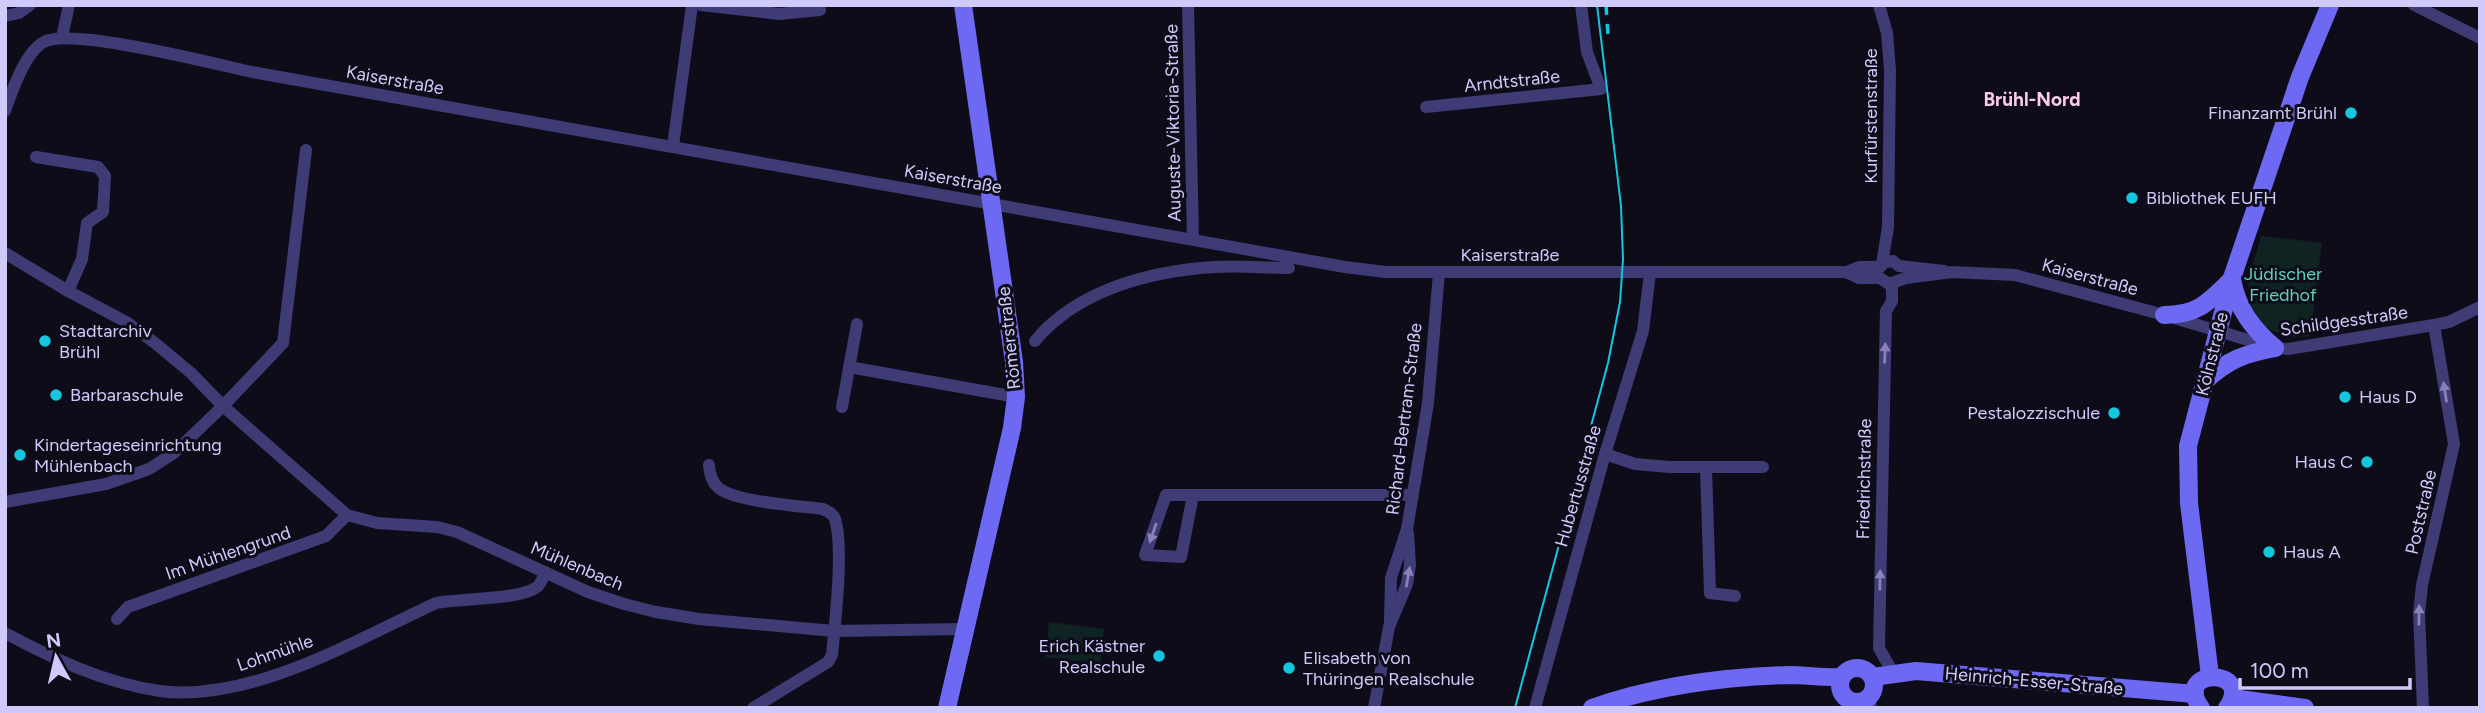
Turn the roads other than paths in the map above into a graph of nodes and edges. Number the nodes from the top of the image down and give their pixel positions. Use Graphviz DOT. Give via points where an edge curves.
graph roads {
  1 [pos="30,5"];
  2 [pos="69,5"];
  3 [pos="692,5"];
  4 [pos="701,5"];
  5 [pos="963,5"];
  6 [pos="1188,5"];
  7 [pos="1581,5"];
  8 [pos="1879,5"];
  9 [pos="2330,5"];
  10 [pos="2414,5"];
  11 [pos="820,10"];
  12 [pos="5,16"];
  13 [pos="62,37"];
  14 [pos="2480,38"];
  15 [pos="1426,107"];
  16 [pos="5,111"];
  17 [pos="673,146"];
  18 [pos="306,150"];
  19 [pos="36,157"];
  20 [pos="992,203"];
  21 [pos="1888,227"];
  22 [pos="1193,240"];
  23 [pos="1217,244"];
  24 [pos="5,253"];
  25 [pos="1898,264"];
  26 [pos="1215,267"];
  27 [pos="1289,268"];
  28 [pos="1881,269"];
  29 [pos="1952,272"];
  30 [pos="1439,273"];
  31 [pos="1650,273"];
  32 [pos="2232,278"];
  33 [pos="1895,281"];
  34 [pos="68,291"];
  35 [pos="2478,310"];
  36 [pos="2164,314"];
  37 [pos="857,324"];
  38 [pos="2434,325"];
  39 [pos="2218,330"];
  40 [pos="1035,341"];
  41 [pos="2275,348"];
  42 [pos="849,367"];
  43 [pos="2205,381"];
  44 [pos="1016,397"];
  45 [pos="223,405"];
  46 [pos="842,407"];
  47 [pos="1605,454"];
  48 [pos="709,465"];
  49 [pos="1706,467"];
  50 [pos="1763,467"];
  51 [pos="1194,495"];
  52 [pos="1412,495"];
  53 [pos="5,502"];
  54 [pos="347,515"];
  55 [pos="545,572"];
  56 [pos="1735,596"];
  57 [pos="117,618"];
  58 [pos="964,629"];
  59 [pos="834,631"];
  60 [pos="5,633"];
  61 [pos="1893,673"];
  62 [pos="2210,676"];
  63 [pos="1842,677"];
  64 [pos="1873,677"];
  65 [pos="2198,701"];
  66 [pos="1870,703"];
  67 [pos="2230,703"];
  68 [pos="753,708"];
  69 [pos="947,708"];
  70 [pos="1374,708"];
  71 [pos="1535,708"];
  72 [pos="1592,708"];
  73 [pos="2305,708"];
  74 [pos="2423,708"];
  1 -- 12 [label="street"];
  2 -- 13 [label="street"];
  3 -- 17 [label="street"];
  4 -- 11 [label="street" via="779,14"];
  5 -- 20 [label="main road, Römerstraße"];
  6 -- 22 [label="street, Auguste-Viktoria-Straße"];
  7 -- 15 [label="street, Arndtstraße" via="1587,51 1601,89"];
  8 -- 21 [label="street, Kurfürstenstraße" via="1891,69"];
  9 -- 32 [label="main road, Kölnstraße" via="2300,77"];
  10 -- 14 [label="street"];
  13 -- 16 [label="street" via="33,51"];
  13 -- 17 [label="street, Kaiserstraße"];
  17 -- 20 [label="street, Kaiserstraße"];
  18 -- 45 [label="street" via="283,343"];
  19 -- 34 [label="street" via="98,167 105,176 103,212 87,223 82,259"];
  20 -- 22 [label="street, Kaiserstraße"];
  20 -- 44 [label="main road, Römerstraße"];
  21 -- 25 [label="street, Kurfürstenstraße"];
  21 -- 28 [label="street, Kurfürstenstraße"];
  22 -- 23 [label="street, Kaiserstraße"];
  23 -- 26 [label="street"];
  23 -- 30 [label="street, Kaiserstraße" via="1358,269"];
  24 -- 34 [label="street, Mühlenbach"];
  25 -- 28 [label="street" via="1889,261"];
  25 -- 29 [label="street, Kaiserstraße"];
  25 -- 33 [label="street" via="1901,273"];
  26 -- 27 [label="street"];
  26 -- 40 [label="street" via="1116,286 1070,309"];
  28 -- 31 [label="street, Kaiserstraße" via="1859,278 1846,272"];
  28 -- 33 [label="street" via="1885,283"];
  29 -- 33 [label="street, Kaiserstraße"];
  29 -- 36 [label="street, Kaiserstraße" via="2015,275"];
  30 -- 31 [label="street, Kaiserstraße"];
  30 -- 52 [label="street, Richard-Bertram-Straße" via="1428,403"];
  31 -- 47 [label="street, Hubertusstraße" via="1643,331"];
  32 -- 36 [label="main road" via="2201,308"];
  32 -- 39 [label="main road, Kölnstraße"];
  32 -- 41 [label="main road" via="2245,317"];
  61 -- 33 [label="street, Friedrichstraße, one-way" via="1879,649 1886,311"];
  34 -- 45 [label="street, Mühlenbach" via="128,323"];
  35 -- 38 [label="street, Schildgesstraße"];
  36 -- 39 [label="street, Kaiserstraße"];
  37 -- 42 [label="street"];
  38 -- 41 [label="street, Schildgesstraße" via="2307,347"];
  74 -- 38 [label="street, Poststraße, one-way" via="2418,614 2454,444"];
  39 -- 41 [label="street, Schildgesstraße"];
  39 -- 43 [label="main road, Kölnstraße"];
  41 -- 43 [label="main road" via="2234,358"];
  42 -- 44 [label="street"];
  42 -- 46 [label="street"];
  43 -- 62 [label="main road, Kölnstraße" via="2188,460"];
  44 -- 58 [label="main road, Römerstraße"];
  45 -- 53 [label="street" via="174,453 149,469 106,484"];
  45 -- 54 [label="street, Mühlenbach"];
  47 -- 49 [label="street" via="1635,464"];
  47 -- 71 [label="street, Hubertusstraße"];
  48 -- 59 [label="street" via="711,478 733,496 823,509 835,518"];
  49 -- 50 [label="street"];
  49 -- 56 [label="street" via="1710,593"];
  51 -- 51 [label="street, one-way" via="1166,495 1145,555 1181,557"];
  51 -- 52 [label="street"];
  52 -- 70 [label="street, Richard-Bertram-Straße" via="1391,578 1390,622"];
  54 -- 55 [label="street, Mühlenbach" via="457,532"];
  54 -- 57 [label="street, Im Mühlengrund" via="326,536 128,607"];
  55 -- 59 [label="street, Mühlenbach" via="600,596 656,612"];
  55 -- 60 [label="street, Lohmühle" via="539,586 525,592 436,603 300,666 212,690 160,691 125,684 64,663"];
  58 -- 59 [label="street, Mühlenbach"];
  58 -- 69 [label="main road, Römerstraße"];
  59 -- 68 [label="street" via="828,662"];
  61 -- 64 [label="main road, Heinrich-Esser-Straße"];
  61 -- 65 [label="main road, Heinrich-Esser-Straße" via="1956,674"];
  62 -- 65 [label="main road" via="2201,681"];
  62 -- 67 [label="main road" via="2222,677 2231,686"];
  63 -- 64 [label="main road" via="1856,668"];
  63 -- 66 [label="main road" via="1840,690 1847,699"];
  63 -- 72 [label="main road" via="1786,675 1700,683"];
  64 -- 66 [label="main road"];
  67 -- 73 [label="main road"];
}
